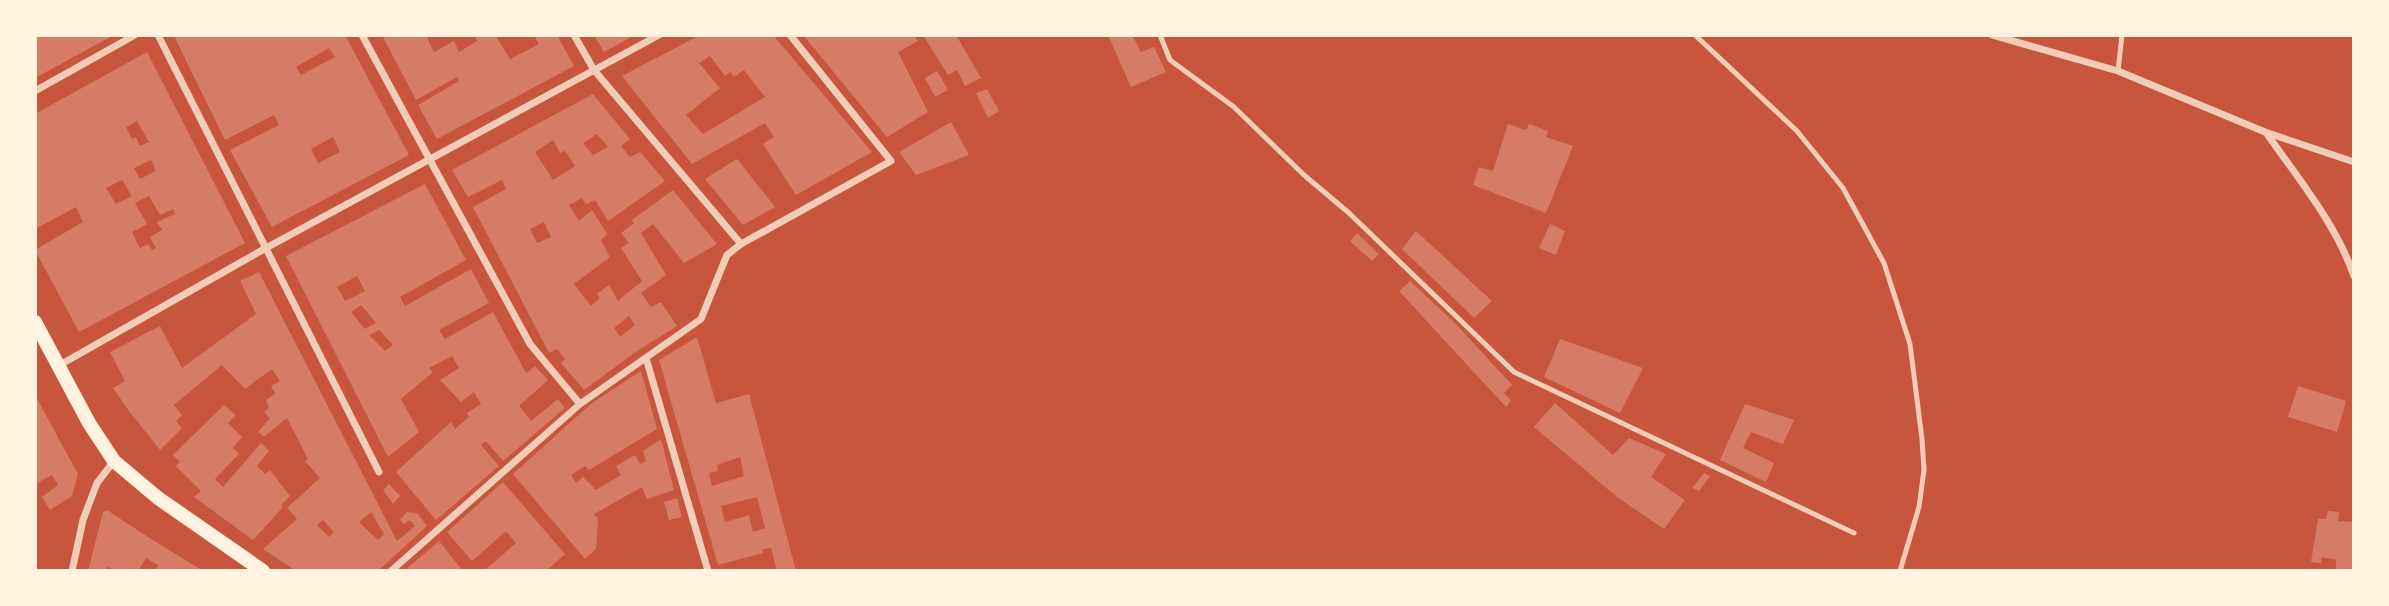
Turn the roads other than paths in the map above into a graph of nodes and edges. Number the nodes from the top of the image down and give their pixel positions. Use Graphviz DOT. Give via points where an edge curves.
graph roads {
  1 [pos="135,35"];
  2 [pos="158,35"];
  3 [pos="362,35"];
  4 [pos="574,35"];
  5 [pos="659,35"];
  6 [pos="790,35"];
  7 [pos="1160,35"];
  8 [pos="1695,35"];
  9 [pos="1992,35"];
  10 [pos="2122,35"];
  11 [pos="594,70"];
  12 [pos="2118,71"];
  13 [pos="35,91"];
  14 [pos="2265,132"];
  15 [pos="428,160"];
  16 [pos="2354,162"];
  17 [pos="741,244"];
  18 [pos="266,248"];
  19 [pos="2354,275"];
  20 [pos="35,322"];
  21 [pos="646,358"];
  22 [pos="58,366"];
  23 [pos="580,404"];
  24 [pos="114,461"];
  25 [pos="379,472"];
  26 [pos="1854,533"];
  27 [pos="72,571"];
  28 [pos="263,571"];
  29 [pos="391,571"];
  30 [pos="708,571"];
  31 [pos="1900,571"];
  1 -- 13 [label="street"];
  2 -- 18 [label="street"];
  3 -- 15 [label="street"];
  4 -- 11 [label="street"];
  5 -- 11 [label="street"];
  6 -- 17 [label="street" via="891,161"];
  7 -- 26 [label="lane" via="1170,60 1234,107 1514,372"];
  8 -- 31 [label="lane" via="1797,131 1843,188 1884,263 1910,344 1923,439 1919,507"];
  9 -- 12 [label="street"];
  10 -- 12 [label="lane"];
  11 -- 15 [label="street"];
  11 -- 17 [label="street"];
  12 -- 14 [label="street"];
  14 -- 16 [label="street"];
  14 -- 19 [label="street" via="2309,193"];
  15 -- 18 [label="street"];
  15 -- 23 [label="street" via="530,344"];
  17 -- 21 [label="street" via="727,255 701,319"];
  18 -- 22 [label="street"];
  18 -- 25 [label="street"];
  20 -- 22 [label="main road"];
  21 -- 23 [label="street"];
  21 -- 30 [label="street"];
  22 -- 24 [label="main road"];
  23 -- 29 [label="street"];
  24 -- 27 [label="street" via="97,483"];
  24 -- 28 [label="main road" via="158,498"];
}
